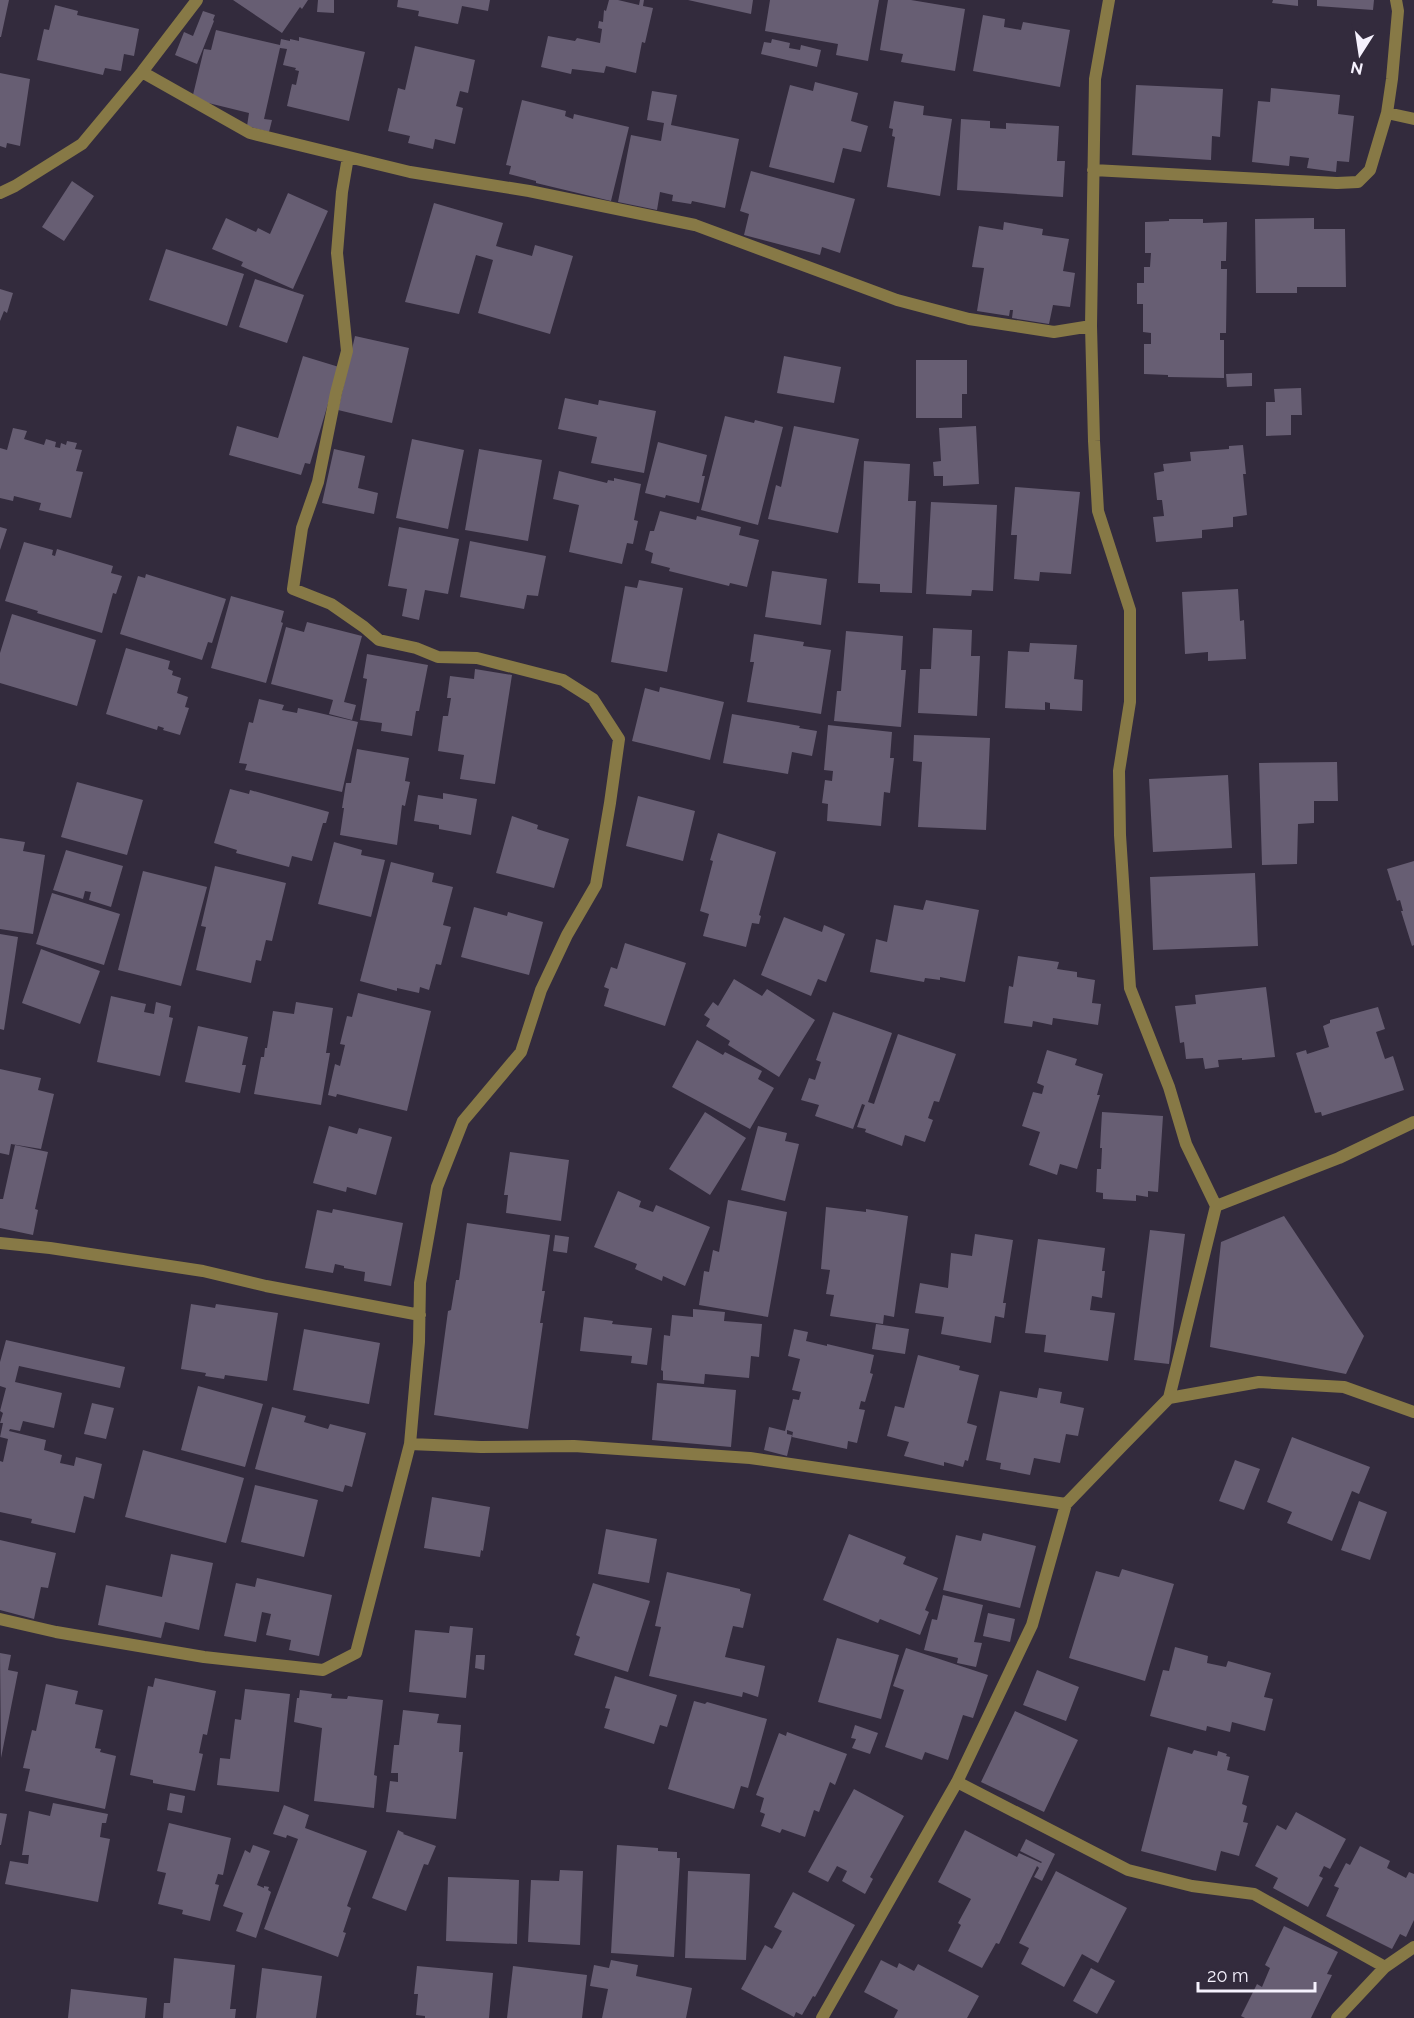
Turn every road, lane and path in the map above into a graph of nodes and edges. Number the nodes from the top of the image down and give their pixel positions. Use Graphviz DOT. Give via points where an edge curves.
graph roads {
  1 [pos="197,0"];
  2 [pos="1109,0"];
  3 [pos="1396,0"];
  4 [pos="142,72"];
  5 [pos="1387,113"];
  6 [pos="1414,119"];
  7 [pos="348,157"];
  8 [pos="1093,170"];
  9 [pos="0,193"];
  10 [pos="1091,326"];
  11 [pos="1414,1122"];
  12 [pos="1216,1206"];
  13 [pos="0,1243"];
  14 [pos="420,1315"];
  15 [pos="1169,1398"];
  16 [pos="1414,1412"];
  17 [pos="410,1444"];
  18 [pos="1066,1504"];
  19 [pos="0,1619"];
  20 [pos="957,1782"];
  21 [pos="1414,1947"];
  22 [pos="1385,1967"];
  23 [pos="822,2018"];
  24 [pos="1337,2018"];
  1 -- 4 [label="street"];
  2 -- 8 [label="street" via="1095,80"];
  3 -- 5 [label="street"];
  4 -- 7 [label="street" via="250,133"];
  4 -- 9 [label="street" via="82,144"];
  5 -- 6 [label="street"];
  5 -- 8 [label="street" via="1370,170 1358,182"];
  7 -- 10 [label="street" via="695,225 897,300 969,319 1054,332"];
  7 -- 14 [label="street" via="337,253 347,351 318,482 302,528 292,589 331,604 379,640 438,657 477,658 563,680 593,699 619,738 596,885 541,990 521,1052 463,1121 437,1187 420,1283"];
  8 -- 10 [label="street"];
  10 -- 12 [label="street" via="1098,511 1130,610 1130,702 1119,771 1130,988 1186,1144"];
  11 -- 12 [label="street" via="1339,1158"];
  12 -- 15 [label="street"];
  13 -- 14 [label="street" via="203,1271"];
  14 -- 17 [label="street"];
  15 -- 16 [label="street" via="1259,1382 1344,1387"];
  15 -- 18 [label="street"];
  17 -- 18 [label="street" via="574,1446 750,1458"];
  17 -- 19 [label="street" via="356,1653 323,1670 204,1657"];
  18 -- 20 [label="street" via="1032,1625"];
  20 -- 22 [label="street" via="1128,1870 1192,1886 1254,1894"];
  20 -- 23 [label="street"];
  21 -- 22 [label="street"];
  22 -- 24 [label="street"];
}
